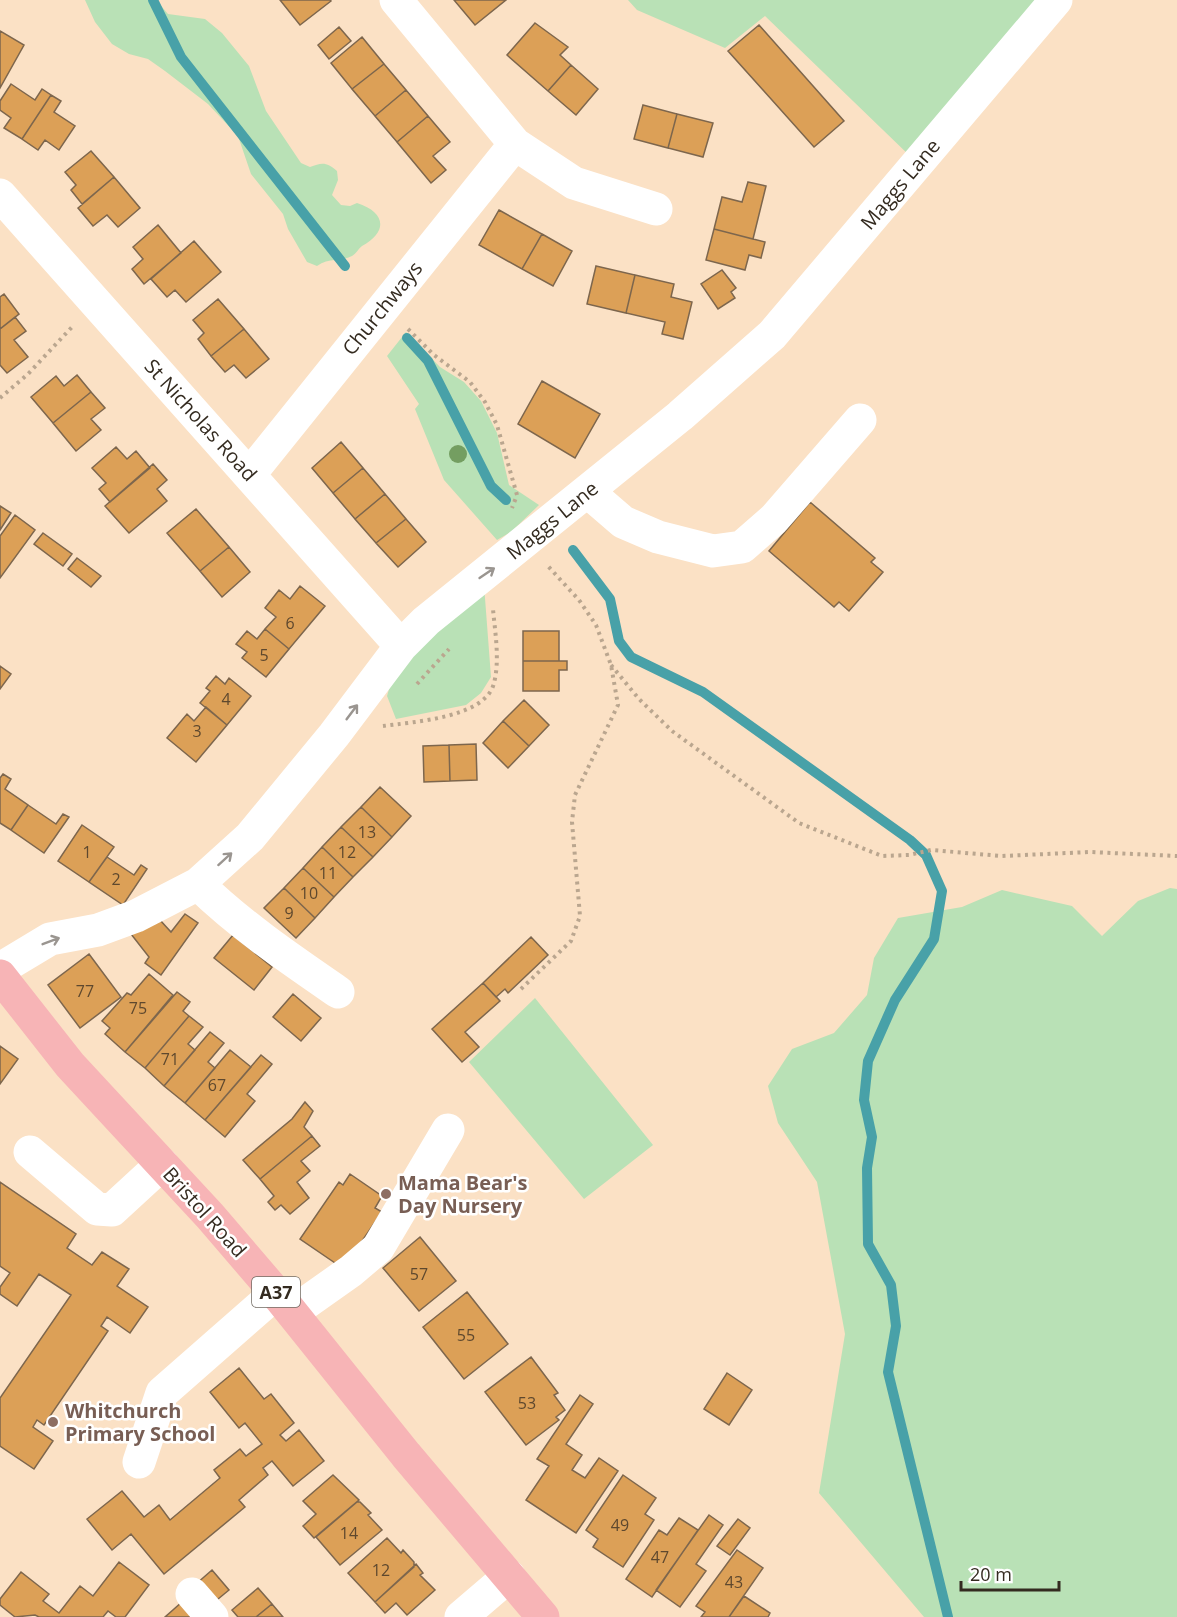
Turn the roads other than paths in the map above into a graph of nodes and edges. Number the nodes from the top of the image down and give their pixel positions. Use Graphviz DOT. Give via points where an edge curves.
graph roads {
  1 [pos="396,0"];
  2 [pos="1056,0"];
  3 [pos="515,144"];
  4 [pos="0,195"];
  5 [pos="656,209"];
  6 [pos="860,420"];
  7 [pos="250,474"];
  8 [pos="587,491"];
  9 [pos="401,646"];
  10 [pos="198,884"];
  11 [pos="2,982"];
  12 [pos="338,992"];
  13 [pos="448,1130"];
  14 [pos="30,1152"];
  15 [pos="162,1164"];
  16 [pos="285,1302"];
  17 [pos="139,1462"];
  18 [pos="509,1576"];
  19 [pos="461,1617"];
  20 [pos="543,1617"];
  1 -- 3 [label="street"];
  2 -- 8 [label="street, Maggs Lane" via="772,335"];
  3 -- 5 [label="street" via="574,183"];
  3 -- 7 [label="street, Churchways"];
  4 -- 7 [label="street, St Nicholas Road"];
  6 -- 8 [label="street" via="774,519 742,547 713,550 658,537 623,522"];
  7 -- 9 [label="street, St Nicholas Road"];
  9 -- 8 [label="street, Maggs Lane, one-way" via="466,586"];
  10 -- 9 [label="street, Maggs Lane, one-way" via="250,837"];
  11 -- 10 [label="street, Maggs Lane, one-way" via="51,939 98,930 136,916"];
  10 -- 12 [label="street" via="280,952"];
  11 -- 15 [label="highway, Bristol Road / A37" via="70,1065"];
  13 -- 16 [label="street" via="378,1248 351,1271"];
  14 -- 15 [label="street" via="97,1209 112,1210"];
  15 -- 16 [label="highway, Bristol Road / A37"];
  16 -- 17 [label="street" via="162,1393"];
  16 -- 18 [label="highway, Bristol Road / A37" via="406,1455"];
  18 -- 19 [label="street"];
  18 -- 20 [label="highway, Bristol Road / A37"];
}
